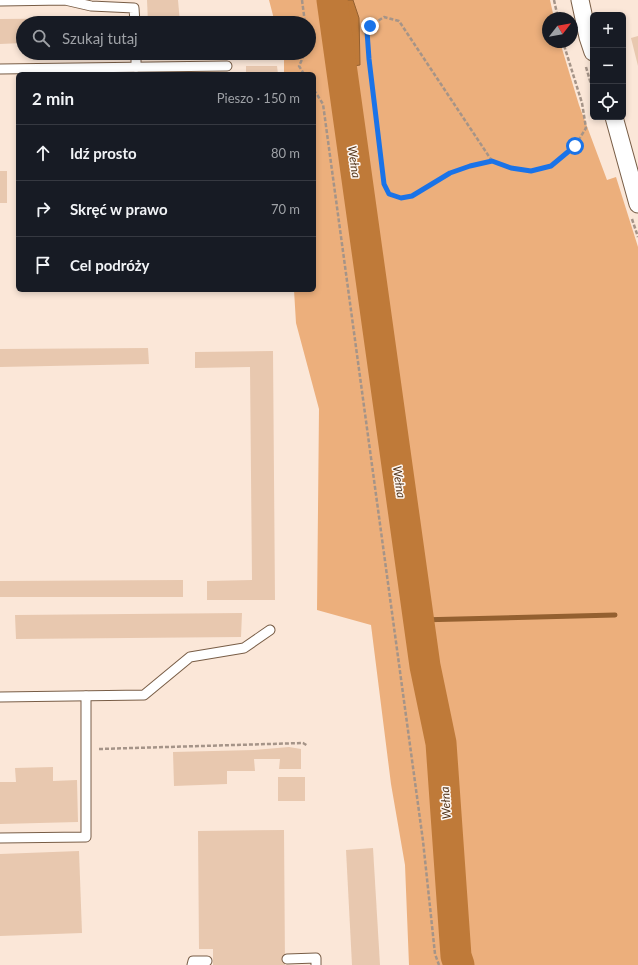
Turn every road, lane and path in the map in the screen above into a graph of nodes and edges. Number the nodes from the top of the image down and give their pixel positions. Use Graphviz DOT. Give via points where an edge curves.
graph roads {
  1 [pos="302,0"];
  2 [pos="554,0"];
  3 [pos="580,0"];
  4 [pos="0,1"];
  5 [pos="134,4"];
  6 [pos="557,12"];
  7 [pos="135,16"];
  8 [pos="304,16"];
  9 [pos="565,48"];
  10 [pos="592,48"];
  11 [pos="136,60"];
  12 [pos="302,60"];
  13 [pos="228,66"];
  14 [pos="136,67"];
  15 [pos="0,69"];
  16 [pos="303,72"];
  17 [pos="316,93"];
  18 [pos="615,120"];
  19 [pos="492,161"];
  20 [pos="638,204"];
  21 [pos="270,630"];
  22 [pos="0,696"];
  23 [pos="86,696"];
  24 [pos="308,746"];
  25 [pos="86,749"];
  26 [pos="0,838"];
  27 [pos="287,959"];
  28 [pos="206,960"];
  29 [pos="192,965"];
  30 [pos="316,965"];
  31 [pos="439,965"];
  1 -- 8 [label="path"];
  2 -- 6 [label="path"];
  3 -- 10 [label="street"];
  4 -- 5 [label="lane" via="64,0 91,6"];
  5 -- 7 [label="lane"];
  9 -- 19 [label="path" via="582,103 586,128 575,146 551,166 531,171 511,168"];
  11 -- 14 [label="lane"];
  12 -- 16 [label="path" via="299,66"];
  13 -- 14 [label="lane"];
  14 -- 15 [label="lane"];
  17 -- 31 [label="path" via="323,104 423,842 435,954"];
  18 -- 20 [label="street"];
  19 -- 19 [label="path" via="399,21 384,17 370,26 367,31 369,59 384,184 389,194 401,198 412,196 450,173"];
  21 -- 23 [label="lane" via="244,648 190,657 144,695"];
  22 -- 23 [label="lane"];
  23 -- 25 [label="lane"];
  24 -- 25 [label="path" via="303,743"];
  25 -- 26 [label="lane" via="86,837"];
  27 -- 30 [label="lane" via="316,958"];
  28 -- 29 [label="lane" via="193,961"];
}
